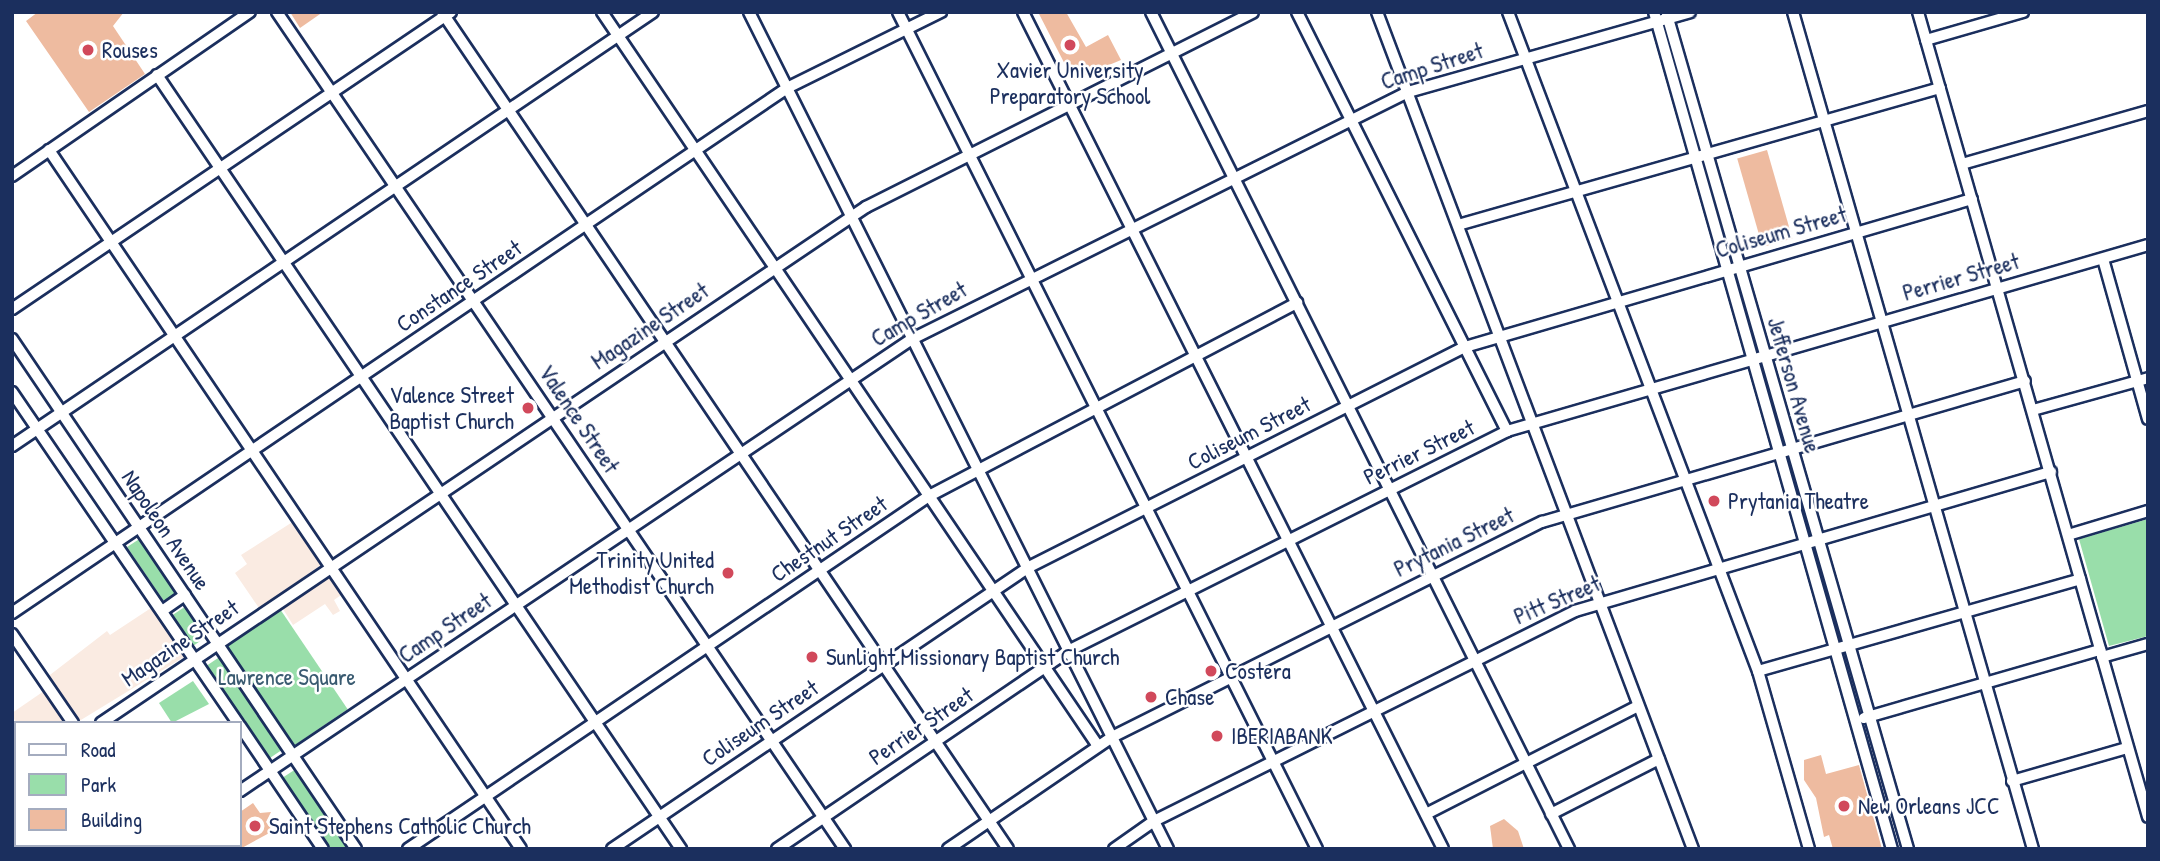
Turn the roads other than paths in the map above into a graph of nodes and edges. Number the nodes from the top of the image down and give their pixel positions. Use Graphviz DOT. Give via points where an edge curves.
graph roads {
  1 [pos="250,12"];
  2 [pos="277,12"];
  3 [pos="601,12"];
  4 [pos="653,12"];
  5 [pos="749,12"];
  6 [pos="898,12"];
  7 [pos="941,12"];
  8 [pos="1023,12"];
  9 [pos="1151,12"];
  10 [pos="1252,12"];
  11 [pos="1297,12"];
  12 [pos="1377,12"];
  13 [pos="1508,12"];
  14 [pos="1690,12"];
  15 [pos="1793,12"];
  16 [pos="1918,12"];
  17 [pos="2023,12"];
  18 [pos="446,14"];
  19 [pos="1661,16"];
  20 [pos="906,30"];
  21 [pos="618,36"];
  22 [pos="1926,40"];
  23 [pos="1172,53"];
  24 [pos="1526,59"];
  25 [pos="157,75"];
  26 [pos="787,88"];
  27 [pos="1940,88"];
  28 [pos="332,92"];
  29 [pos="1408,92"];
  30 [pos="1069,104"];
  31 [pos="508,109"];
  32 [pos="2148,111"];
  33 [pos="1350,117"];
  34 [pos="1825,121"];
  35 [pos="49,150"];
  36 [pos="696,151"];
  37 [pos="969,155"];
  38 [pos="1709,156"];
  39 [pos="1696,160"];
  40 [pos="1962,164"];
  41 [pos="220,169"];
  42 [pos="12,176"];
  43 [pos="1233,176"];
  44 [pos="397,186"];
  45 [pos="1577,193"];
  46 [pos="1972,199"];
  47 [pos="852,215"];
  48 [pos="586,225"];
  49 [pos="1458,225"];
  50 [pos="1131,227"];
  51 [pos="1856,232"];
  52 [pos="111,242"];
  53 [pos="2148,245"];
  54 [pos="2103,259"];
  55 [pos="284,263"];
  56 [pos="1739,266"];
  57 [pos="775,267"];
  58 [pos="1727,270"];
  59 [pos="1030,276"];
  60 [pos="1998,288"];
  61 [pos="474,301"];
  62 [pos="1616,301"];
  63 [pos="1297,303"];
  64 [pos="12,309"];
  65 [pos="1882,322"];
  66 [pos="1499,335"];
  67 [pos="175,336"];
  68 [pos="12,339"];
  69 [pos="912,339"];
  70 [pos="665,341"];
  71 [pos="1465,347"];
  72 [pos="1195,355"];
  73 [pos="1758,359"];
  74 [pos="362,377"];
  75 [pos="851,379"];
  76 [pos="2142,379"];
  77 [pos="2025,381"];
  78 [pos="1651,389"];
  79 [pos="12,392"];
  80 [pos="1348,406"];
  81 [pos="1095,407"];
  82 [pos="2033,410"];
  83 [pos="62,412"];
  84 [pos="1907,414"];
  85 [pos="552,417"];
  86 [pos="2148,419"];
  87 [pos="1533,421"];
  88 [pos="37,429"];
  89 [pos="1507,431"];
  90 [pos="12,446"];
  91 [pos="1784,449"];
  92 [pos="253,451"];
  93 [pos="741,454"];
  94 [pos="1247,457"];
  95 [pos="977,467"];
  96 [pos="2050,472"];
  97 [pos="1686,479"];
  98 [pos="1390,490"];
  99 [pos="439,493"];
  100 [pos="929,496"];
  101 [pos="1933,505"];
  102 [pos="1146,508"];
  103 [pos="2148,511"];
  104 [pos="1567,512"];
  105 [pos="139,527"];
  106 [pos="628,530"];
  107 [pos="2068,535"];
  108 [pos="1288,539"];
  109 [pos="1810,539"];
  110 [pos="116,543"];
  111 [pos="330,567"];
  112 [pos="1029,567"];
  113 [pos="1719,567"];
  114 [pos="819,570"];
  115 [pos="1433,576"];
  116 [pos="2080,579"];
  117 [pos="993,591"];
  118 [pos="1188,591"];
  119 [pos="185,595"];
  120 [pos="1600,602"];
  121 [pos="516,605"];
  122 [pos="162,611"];
  123 [pos="1964,612"];
  124 [pos="12,613"];
  125 [pos="1333,626"];
  126 [pos="12,634"];
  127 [pos="217,642"];
  128 [pos="2148,644"];
  129 [pos="1848,645"];
  130 [pos="707,646"];
  131 [pos="1836,648"];
  132 [pos="1070,650"];
  133 [pos="2101,653"];
  134 [pos="194,659"];
  135 [pos="1475,661"];
  136 [pos="884,665"];
  137 [pos="1045,668"];
  138 [pos="1758,671"];
  139 [pos="1231,676"];
  140 [pos="406,679"];
  141 [pos="1984,684"];
  142 [pos="1638,706"];
  143 [pos="1375,711"];
  144 [pos="1871,716"];
  145 [pos="1856,720"];
  146 [pos="72,721"];
  147 [pos="104,721"];
  148 [pos="237,721"];
  149 [pos="595,722"];
  150 [pos="242,729"];
  151 [pos="1112,737"];
  152 [pos="772,741"];
  153 [pos="935,742"];
  154 [pos="1098,746"];
  155 [pos="2127,748"];
  156 [pos="293,755"];
  157 [pos="1658,759"];
  158 [pos="1275,762"];
  159 [pos="1526,762"];
  160 [pos="270,771"];
  161 [pos="2143,779"];
  162 [pos="2012,781"];
  163 [pos="242,790"];
  164 [pos="486,796"];
  165 [pos="1426,814"];
  166 [pos="1551,814"];
  167 [pos="659,817"];
  168 [pos="823,817"];
  169 [pos="2148,817"];
  170 [pos="989,821"];
  171 [pos="1154,821"];
  172 [pos="323,849"];
  173 [pos="356,849"];
  174 [pos="408,849"];
  175 [pos="521,849"];
  176 [pos="612,849"];
  177 [pos="681,849"];
  178 [pos="777,849"];
  179 [pos="845,849"];
  180 [pos="948,849"];
  181 [pos="1008,849"];
  182 [pos="1114,849"];
  183 [pos="1168,849"];
  184 [pos="1317,849"];
  185 [pos="1443,849"];
  186 [pos="1569,849"];
  187 [pos="1693,849"];
  188 [pos="1809,849"];
  189 [pos="1892,849"];
  190 [pos="1908,849"];
  191 [pos="2033,849"];
  1 -- 25 [label="street"];
  2 -- 28 [label="street, Valence Street"];
  3 -- 21 [label="street"];
  4 -- 21 [label="street"];
  5 -- 26 [label="street"];
  6 -- 20 [label="street"];
  7 -- 20 [label="street, Constance Street"];
  8 -- 30 [label="street"];
  9 -- 23 [label="street"];
  10 -- 23 [label="street, Magazine Street"];
  11 -- 33 [label="street"];
  12 -- 29 [label="street"];
  13 -- 24 [label="street"];
  14 -- 19 [label="street, Camp Street"];
  15 -- 34 [label="street"];
  16 -- 22 [label="street"];
  17 -- 22 [label="street"];
  18 -- 28 [label="street"];
  18 -- 31 [label="street"];
  19 -- 24 [label="street, Camp Street"];
  19 -- 38 [label="street, Jefferson Avenue"];
  19 -- 39 [label="street, Jefferson Avenue"];
  20 -- 26 [label="street, Constance Street"];
  20 -- 37 [label="street"];
  21 -- 31 [label="street"];
  21 -- 36 [label="street"];
  22 -- 27 [label="street"];
  23 -- 30 [label="street, Magazine Street"];
  23 -- 43 [label="street"];
  24 -- 29 [label="street, Camp Street"];
  24 -- 45 [label="street"];
  25 -- 35 [label="street"];
  25 -- 41 [label="street"];
  26 -- 36 [label="street, Constance Street"];
  26 -- 47 [label="street"];
  27 -- 34 [label="street"];
  27 -- 40 [label="street"];
  28 -- 41 [label="street"];
  28 -- 44 [label="street, Valence Street"];
  29 -- 33 [label="street, Camp Street"];
  29 -- 49 [label="street"];
  30 -- 37 [label="street, Magazine Street"];
  30 -- 50 [label="street"];
  31 -- 44 [label="street"];
  31 -- 48 [label="street"];
  32 -- 40 [label="street"];
  33 -- 43 [label="street, Camp Street"];
  33 -- 71 [label="street"];
  34 -- 38 [label="street"];
  34 -- 51 [label="street"];
  35 -- 42 [label="street"];
  35 -- 52 [label="street"];
  36 -- 48 [label="street, Constance Street"];
  36 -- 57 [label="street"];
  37 -- 47 [label="street, Magazine Street"];
  37 -- 59 [label="street"];
  38 -- 39 [label="street"];
  38 -- 56 [label="street, Jefferson Avenue"];
  39 -- 45 [label="street"];
  39 -- 58 [label="street, Jefferson Avenue"];
  40 -- 46 [label="street"];
  41 -- 52 [label="street"];
  41 -- 55 [label="street"];
  43 -- 50 [label="street, Camp Street"];
  43 -- 63 [label="street"];
  44 -- 55 [label="street"];
  44 -- 61 [label="street, Valence Street"];
  45 -- 49 [label="street"];
  45 -- 62 [label="street"];
  46 -- 51 [label="street, Coliseum Street"];
  46 -- 60 [label="street"];
  47 -- 57 [label="street, Magazine Street"];
  47 -- 69 [label="street"];
  48 -- 61 [label="street, Constance Street"];
  48 -- 70 [label="street"];
  49 -- 66 [label="street"];
  50 -- 59 [label="street, Camp Street"];
  50 -- 72 [label="street"];
  51 -- 56 [label="street, Coliseum Street"];
  51 -- 65 [label="street"];
  52 -- 64 [label="street"];
  52 -- 67 [label="street"];
  53 -- 54 [label="street, Perrier Street"];
  54 -- 60 [label="street, Perrier Street"];
  54 -- 76 [label="street"];
  55 -- 67 [label="street"];
  55 -- 74 [label="street"];
  56 -- 58 [label="street, Coliseum Street"];
  56 -- 73 [label="street, Jefferson Avenue"];
  57 -- 70 [label="street, Magazine Street"];
  57 -- 75 [label="street"];
  58 -- 62 [label="street, Coliseum Street"];
  58 -- 73 [label="street, Jefferson Avenue"];
  59 -- 69 [label="street, Camp Street"];
  59 -- 81 [label="street"];
  60 -- 65 [label="street, Perrier Street"];
  60 -- 77 [label="street"];
  61 -- 74 [label="street, Constance Street"];
  61 -- 85 [label="street, Valence Street"];
  62 -- 66 [label="street, Coliseum Street"];
  62 -- 78 [label="street"];
  63 -- 72 [label="street, Chestnut Street"];
  63 -- 80 [label="street"];
  65 -- 73 [label="street, Perrier Street"];
  65 -- 84 [label="street"];
  66 -- 71 [label="street, Coliseum Street"];
  66 -- 87 [label="street"];
  67 -- 83 [label="street"];
  67 -- 92 [label="street"];
  68 -- 83 [label="street, Napoleon Avenue"];
  69 -- 75 [label="street, Camp Street"];
  69 -- 95 [label="street"];
  70 -- 85 [label="street, Magazine Street"];
  70 -- 93 [label="street"];
  71 -- 80 [label="street, Coliseum Street"];
  71 -- 89 [label="street"];
  72 -- 81 [label="street, Chestnut Street"];
  72 -- 94 [label="street"];
  73 -- 78 [label="street, Perrier Street"];
  73 -- 91 [label="street, Jefferson Avenue"];
  74 -- 92 [label="street, Constance Street"];
  74 -- 99 [label="street"];
  75 -- 93 [label="street, Camp Street"];
  75 -- 100 [label="street"];
  76 -- 82 [label="street"];
  76 -- 86 [label="street"];
  77 -- 82 [label="street"];
  77 -- 84 [label="street, Prytania Street"];
  78 -- 87 [label="street, Perrier Street"];
  78 -- 97 [label="street"];
  79 -- 88 [label="street"];
  80 -- 94 [label="street, Coliseum Street"];
  80 -- 98 [label="street"];
  81 -- 95 [label="street, Chestnut Street"];
  81 -- 102 [label="street"];
  82 -- 96 [label="street"];
  83 -- 88 [label="street"];
  83 -- 105 [label="street, Napoleon Avenue"];
  84 -- 91 [label="street, Prytania Street"];
  84 -- 101 [label="street"];
  85 -- 99 [label="street, Magazine Street"];
  85 -- 106 [label="street, Valence Street"];
  87 -- 89 [label="street, Perrier Street"];
  87 -- 104 [label="street"];
  88 -- 90 [label="street"];
  88 -- 110 [label="street"];
  89 -- 98 [label="street, Perrier Street"];
  91 -- 97 [label="street, Prytania Street"];
  91 -- 109 [label="street, Jefferson Avenue"];
  92 -- 105 [label="street, Constance Street"];
  92 -- 111 [label="street"];
  93 -- 106 [label="street, Camp Street"];
  93 -- 114 [label="street"];
  94 -- 102 [label="street, Coliseum Street"];
  94 -- 108 [label="street"];
  95 -- 100 [label="street, Chestnut Street"];
  95 -- 112 [label="street"];
  96 -- 101 [label="street, Pitt Street"];
  96 -- 107 [label="street"];
  97 -- 104 [label="street, Prytania Street"];
  97 -- 113 [label="street"];
  98 -- 108 [label="street, Perrier Street"];
  98 -- 115 [label="street"];
  99 -- 111 [label="street, Magazine Street"];
  99 -- 121 [label="street"];
  100 -- 114 [label="street, Chestnut Street"];
  100 -- 117 [label="street"];
  101 -- 109 [label="street, Pitt Street"];
  101 -- 123 [label="street"];
  102 -- 112 [label="street, Coliseum Street"];
  102 -- 118 [label="street"];
  103 -- 107 [label="street"];
  104 -- 115 [label="street, Prytania Street"];
  104 -- 120 [label="street"];
  105 -- 110 [label="street, Constance Street"];
  105 -- 119 [label="street, Napoleon Avenue"];
  106 -- 121 [label="street, Camp Street"];
  106 -- 130 [label="street, Valence Street"];
  107 -- 116 [label="street"];
  108 -- 118 [label="street, Perrier Street"];
  108 -- 125 [label="street"];
  109 -- 113 [label="street, Pitt Street"];
  109 -- 129 [label="street, Jefferson Avenue"];
  109 -- 131 [label="street, Jefferson Avenue"];
  110 -- 122 [label="street"];
  110 -- 124 [label="street, Constance Street"];
  111 -- 127 [label="street, Magazine Street"];
  111 -- 140 [label="street"];
  112 -- 117 [label="street, Coliseum Street"];
  112 -- 132 [label="street"];
  113 -- 120 [label="street, Pitt Street"];
  113 -- 138 [label="street"];
  114 -- 130 [label="street, Chestnut Street"];
  114 -- 136 [label="street"];
  115 -- 125 [label="street, Prytania Street"];
  115 -- 135 [label="street"];
  116 -- 123 [label="street"];
  116 -- 133 [label="street"];
  117 -- 136 [label="street, Coliseum Street"];
  117 -- 137 [label="street"];
  118 -- 132 [label="street, Perrier Street"];
  118 -- 139 [label="street"];
  119 -- 122 [label="street"];
  119 -- 127 [label="street, Napoleon Avenue"];
  120 -- 135 [label="street, Pitt Street"];
  120 -- 142 [label="street"];
  121 -- 140 [label="street, Camp Street"];
  121 -- 149 [label="street"];
  122 -- 134 [label="street"];
  123 -- 129 [label="street"];
  123 -- 141 [label="street"];
  125 -- 139 [label="street, Prytania Street"];
  125 -- 143 [label="street"];
  126 -- 146 [label="street"];
  127 -- 134 [label="street, Magazine Street"];
  127 -- 156 [label="street, Napoleon Avenue"];
  128 -- 133 [label="street"];
  129 -- 131 [label="street"];
  129 -- 144 [label="street, Jefferson Avenue"];
  130 -- 149 [label="street, Chestnut Street"];
  130 -- 152 [label="street, Valence Street"];
  131 -- 138 [label="street"];
  131 -- 145 [label="street, Jefferson Avenue"];
  132 -- 137 [label="street, Perrier Street"];
  132 -- 151 [label="street"];
  133 -- 141 [label="street"];
  133 -- 155 [label="street"];
  134 -- 147 [label="street, Magazine Street"];
  134 -- 148 [label="street"];
  135 -- 143 [label="street, Pitt Street"];
  135 -- 159 [label="street"];
  136 -- 152 [label="street, Coliseum Street"];
  136 -- 153 [label="street"];
  137 -- 153 [label="street, Perrier Street"];
  137 -- 154 [label="street"];
  138 -- 188 [label="street"];
  139 -- 151 [label="street, Prytania Street"];
  139 -- 158 [label="street"];
  140 -- 156 [label="street, Camp Street"];
  140 -- 164 [label="street"];
  141 -- 144 [label="street"];
  141 -- 162 [label="street"];
  142 -- 157 [label="street"];
  142 -- 159 [label="street"];
  143 -- 158 [label="street, Pitt Street"];
  143 -- 165 [label="street"];
  144 -- 145 [label="street"];
  144 -- 190 [label="street, Jefferson Avenue"];
  145 -- 189 [label="street, Jefferson Avenue"];
  149 -- 164 [label="street, Chestnut Street"];
  149 -- 167 [label="street"];
  150 -- 160 [label="street"];
  151 -- 154 [label="street, Prytania Street"];
  151 -- 171 [label="street"];
  152 -- 167 [label="street, Coliseum Street"];
  152 -- 168 [label="street, Valence Street"];
  153 -- 168 [label="street, Perrier Street"];
  153 -- 170 [label="street"];
  154 -- 170 [label="street, Prytania Street"];
  155 -- 161 [label="street"];
  155 -- 162 [label="street"];
  156 -- 160 [label="street, Camp Street"];
  156 -- 173 [label="street, Napoleon Avenue"];
  157 -- 166 [label="street"];
  157 -- 187 [label="street"];
  158 -- 171 [label="street, Pitt Street"];
  158 -- 184 [label="street"];
  159 -- 165 [label="street"];
  159 -- 166 [label="street"];
  160 -- 163 [label="street, Camp Street"];
  160 -- 172 [label="street"];
  161 -- 169 [label="street"];
  162 -- 191 [label="street"];
  164 -- 174 [label="street, Chestnut Street"];
  164 -- 175 [label="street"];
  165 -- 185 [label="street"];
  166 -- 186 [label="street"];
  167 -- 176 [label="street, Coliseum Street"];
  167 -- 177 [label="street"];
  168 -- 178 [label="street, Perrier Street"];
  168 -- 179 [label="street, Valence Street"];
  170 -- 180 [label="street, Prytania Street"];
  170 -- 181 [label="street"];
  171 -- 182 [label="street, Pitt Street"];
  171 -- 183 [label="street"];
}
